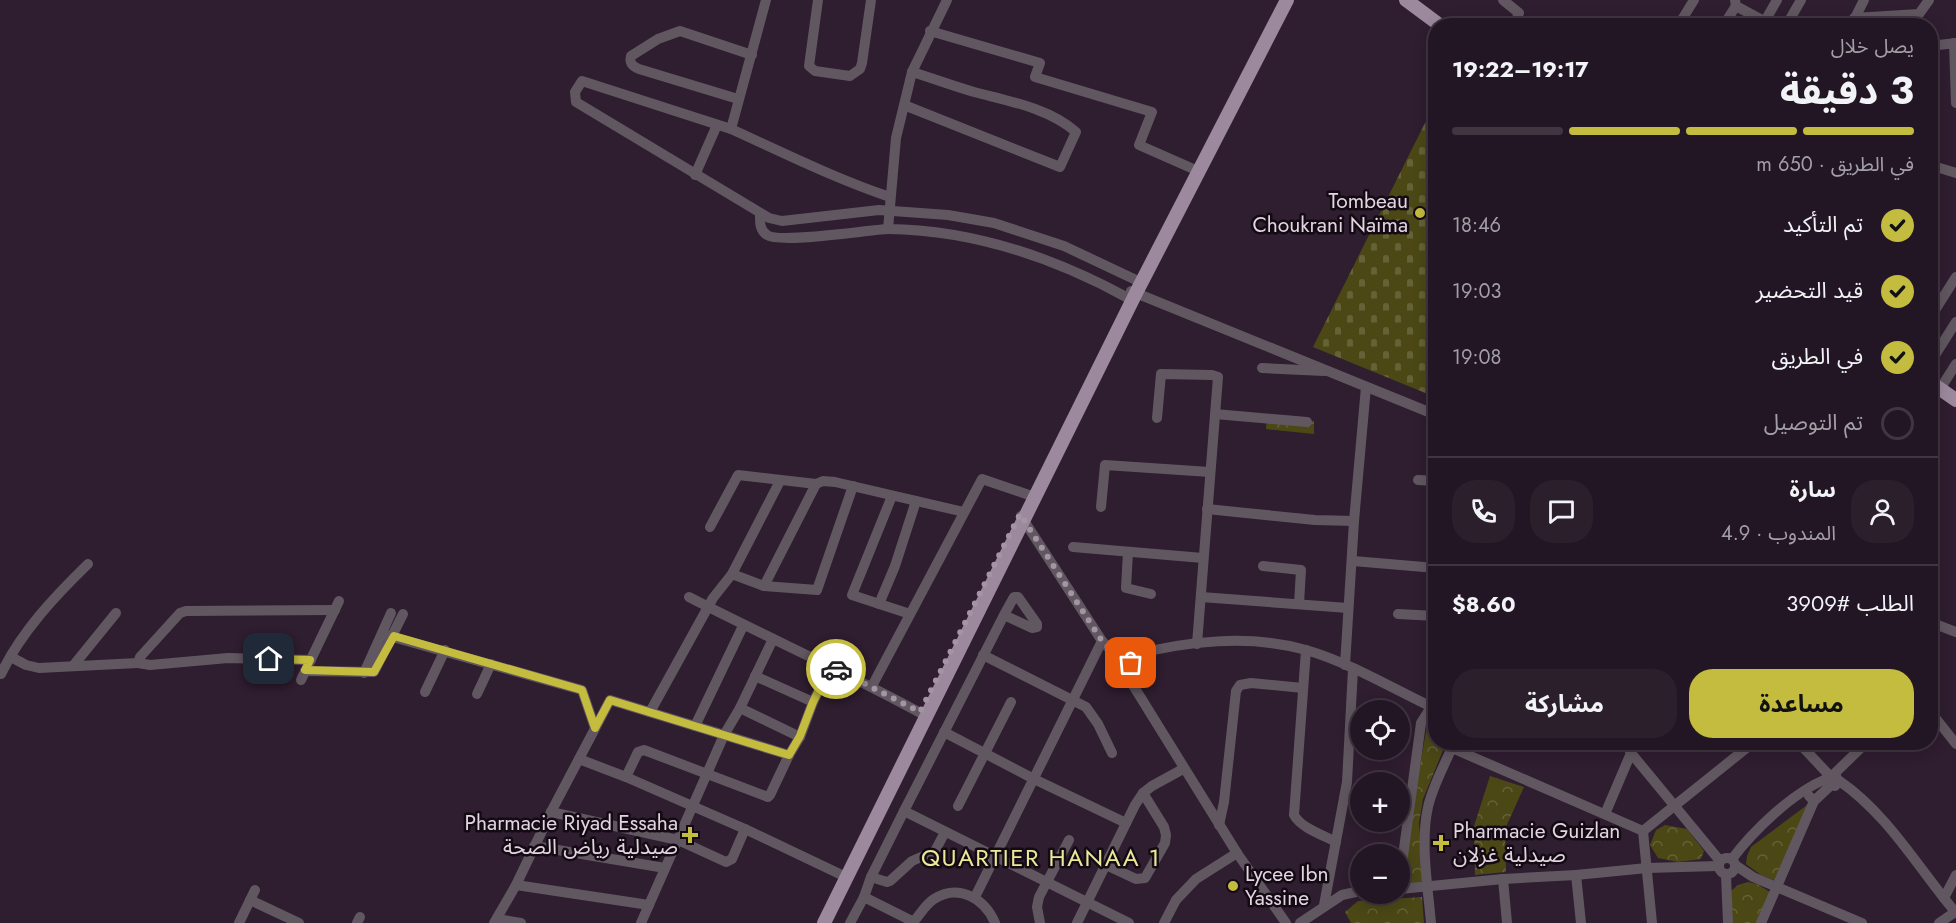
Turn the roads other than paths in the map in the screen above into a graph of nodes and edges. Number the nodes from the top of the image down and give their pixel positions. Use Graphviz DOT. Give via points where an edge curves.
graph roads {
  1 [pos="766,0"];
  2 [pos="818,0"];
  3 [pos="871,0"];
  4 [pos="947,0"];
  5 [pos="1406,0"];
  6 [pos="1503,0"];
  7 [pos="1694,0"];
  8 [pos="1777,0"];
  9 [pos="1801,0"];
  10 [pos="1864,0"];
  11 [pos="1929,0"];
  12 [pos="1281,1"];
  13 [pos="1736,3"];
  14 [pos="1430,18"];
  15 [pos="1518,18"];
  16 [pos="1683,18"];
  17 [pos="1728,18"];
  18 [pos="1761,18"];
  19 [pos="1771,18"];
  20 [pos="1791,18"];
  21 [pos="1854,18"];
  22 [pos="1886,18"];
  23 [pos="930,31"];
  24 [pos="1955,43"];
  25 [pos="1938,45"];
  26 [pos="752,55"];
  27 [pos="912,72"];
  28 [pos="1956,90"];
  29 [pos="738,99"];
  30 [pos="1956,103"];
  31 [pos="904,105"];
  32 [pos="717,125"];
  33 [pos="731,129"];
  34 [pos="1938,167"];
  35 [pos="1195,170"];
  36 [pos="1956,173"];
  37 [pos="695,174"];
  38 [pos="890,197"];
  39 [pos="890,211"];
  40 [pos="760,214"];
  41 [pos="888,229"];
  42 [pos="1956,277"];
  43 [pos="1133,291"];
  44 [pos="1938,305"];
  45 [pos="1956,322"];
  46 [pos="1938,350"];
  47 [pos="1956,364"];
  48 [pos="1262,368"];
  49 [pos="1330,371"];
  50 [pos="1938,383"];
  51 [pos="1366,387"];
  52 [pos="1938,388"];
  53 [pos="1956,400"];
  54 [pos="1428,413"];
  55 [pos="1215,414"];
  56 [pos="1157,418"];
  57 [pos="1307,422"];
  58 [pos="1060,441"];
  59 [pos="1210,472"];
  60 [pos="1418,480"];
  61 [pos="780,481"];
  62 [pos="1428,481"];
  63 [pos="816,484"];
  64 [pos="853,486"];
  65 [pos="1029,495"];
  66 [pos="892,496"];
  67 [pos="916,501"];
  68 [pos="1101,507"];
  69 [pos="1207,509"];
  70 [pos="964,512"];
  71 [pos="1022,517"];
  72 [pos="1354,521"];
  73 [pos="710,527"];
  74 [pos="1073,547"];
  75 [pos="1128,552"];
  76 [pos="1203,558"];
  77 [pos="1353,561"];
  78 [pos="88,564"];
  79 [pos="1263,566"];
  80 [pos="1428,567"];
  81 [pos="732,574"];
  82 [pos="764,585"];
  83 [pos="1151,594"];
  84 [pos="689,597"];
  85 [pos="1201,597"];
  86 [pos="879,604"];
  87 [pos="1299,604"];
  88 [pos="708,607"];
  89 [pos="1348,608"];
  90 [pos="116,613"];
  91 [pos="391,613"];
  92 [pos="404,614"];
  93 [pos="910,614"];
  94 [pos="1398,614"];
  95 [pos="1004,615"];
  96 [pos="1428,616"];
  97 [pos="1938,624"];
  98 [pos="743,626"];
  99 [pos="1956,632"];
  100 [pos="388,635"];
  101 [pos="773,639"];
  102 [pos="1102,641"];
  103 [pos="1197,644"];
  104 [pos="445,650"];
  105 [pos="1306,650"];
  106 [pos="983,654"];
  107 [pos="1129,656"];
  108 [pos="11,657"];
  109 [pos="1117,657"];
  110 [pos="138,663"];
  111 [pos="491,664"];
  112 [pos="73,666"];
  113 [pos="831,666"];
  114 [pos="1349,667"];
  115 [pos="1123,669"];
  116 [pos="306,670"];
  117 [pos="1,674"];
  118 [pos="755,676"];
  119 [pos="872,686"];
  120 [pos="1303,688"];
  121 [pos="425,692"];
  122 [pos="477,694"];
  123 [pos="1073,700"];
  124 [pos="813,702"];
  125 [pos="1011,702"];
  126 [pos="1428,703"];
  127 [pos="740,708"];
  128 [pos="650,712"];
  129 [pos="923,714"];
  130 [pos="1428,714"];
  131 [pos="1938,721"];
  132 [pos="696,726"];
  133 [pos="595,728"];
  134 [pos="944,732"];
  135 [pos="724,735"];
  136 [pos="800,736"];
  137 [pos="1956,744"];
  138 [pos="1451,750"];
  139 [pos="1464,750"];
  140 [pos="1625,750"];
  141 [pos="1631,750"];
  142 [pos="1744,750"];
  143 [pos="1805,750"];
  144 [pos="1859,750"];
  145 [pos="985,753"];
  146 [pos="1112,753"];
  147 [pos="789,755"];
  148 [pos="579,759"];
  149 [pos="1183,769"];
  150 [pos="708,773"];
  151 [pos="626,777"];
  152 [pos="1034,779"];
  153 [pos="1831,779"];
  154 [pos="1805,792"];
  155 [pos="1143,793"];
  156 [pos="1814,801"];
  157 [pos="958,806"];
  158 [pos="694,807"];
  159 [pos="1676,807"];
  160 [pos="904,811"];
  161 [pos="551,812"];
  162 [pos="1605,814"];
  163 [pos="1126,823"];
  164 [pos="1219,825"];
  165 [pos="745,829"];
  166 [pos="1643,831"];
  167 [pos="945,832"];
  168 [pos="678,840"];
  169 [pos="1069,840"];
  170 [pos="1336,842"];
  171 [pos="1405,844"];
  172 [pos="534,846"];
  173 [pos="1236,853"];
  174 [pos="994,857"];
  175 [pos="1719,864"];
  176 [pos="1106,865"];
  177 [pos="665,868"];
  178 [pos="1647,868"];
  179 [pos="1731,868"];
  180 [pos="842,875"];
  181 [pos="1576,875"];
  182 [pos="1956,875"];
  183 [pos="871,877"];
  184 [pos="1503,879"];
  185 [pos="1046,883"];
  186 [pos="516,885"];
  187 [pos="1428,887"];
  188 [pos="1777,887"];
  189 [pos="1410,889"];
  190 [pos="1350,894"];
  191 [pos="864,897"];
  192 [pos="975,897"];
  193 [pos="1944,898"];
  194 [pos="1086,903"];
  195 [pos="649,905"];
  196 [pos="1324,905"];
  197 [pos="1955,913"];
  198 [pos="898,919"];
  199 [pos="496,921"];
  200 [pos="239,923"];
  201 [pos="299,923"];
  202 [pos="521,923"];
  203 [pos="641,923"];
  204 [pos="817,923"];
  205 [pos="824,923"];
  206 [pos="850,923"];
  207 [pos="995,923"];
  208 [pos="1040,923"];
  209 [pos="1077,923"];
  210 [pos="1129,923"];
  211 [pos="1164,923"];
  212 [pos="1286,923"];
  213 [pos="1300,923"];
  214 [pos="1431,923"];
  215 [pos="1507,923"];
  216 [pos="1581,923"];
  217 [pos="1652,923"];
  218 [pos="1728,923"];
  219 [pos="1761,923"];
  220 [pos="1862,923"];
  221 [pos="1939,923"];
  1 -- 26 [label="street"];
  2 -- 3 [label="street" via="809,66 815,71 850,76 862,63"];
  4 -- 23 [label="street"];
  5 -- 14 [label="main road"];
  6 -- 15 [label="street" via="1518,10"];
  7 -- 16 [label="street"];
  8 -- 19 [label="street"];
  9 -- 20 [label="street"];
  10 -- 21 [label="street"];
  11 -- 22 [label="street" via="1919,14"];
  12 -- 35 [label="main road"];
  13 -- 17 [label="street"];
  13 -- 18 [label="street"];
  23 -- 27 [label="street"];
  23 -- 35 [label="street" via="1040,63 1035,77 1152,112 1139,145"];
  24 -- 25 [label="street"];
  24 -- 28 [label="street"];
  26 -- 29 [label="street"];
  26 -- 29 [label="street" via="680,31 631,56 632,66 639,69"];
  27 -- 31 [label="street"];
  27 -- 31 [label="street" via="1046,114 1076,132 1060,166"];
  28 -- 30 [label="street"];
  29 -- 33 [label="street"];
  31 -- 38 [label="street"];
  32 -- 33 [label="street"];
  32 -- 37 [label="street"];
  32 -- 37 [label="street" via="582,81 575,93 576,102"];
  33 -- 38 [label="street"];
  34 -- 36 [label="street"];
  35 -- 43 [label="main road"];
  37 -- 40 [label="street"];
  38 -- 39 [label="street"];
  39 -- 40 [label="street" via="783,221"];
  39 -- 41 [label="street"];
  39 -- 43 [label="street" via="994,223 1064,246"];
  40 -- 41 [label="street" via="760,225 770,237"];
  41 -- 43 [label="street" via="976,239"];
  42 -- 44 [label="street"];
  43 -- 49 [label="street"];
  43 -- 58 [label="main road"];
  45 -- 46 [label="street"];
  47 -- 50 [label="street"];
  48 -- 49 [label="street"];
  49 -- 51 [label="street"];
  51 -- 54 [label="street"];
  51 -- 72 [label="street"];
  52 -- 53 [label="main road"];
  55 -- 56 [label="street" via="1218,378 1165,373 1159,378"];
  55 -- 57 [label="street"];
  55 -- 59 [label="street"];
  58 -- 65 [label="main road"];
  58 -- 71 [label="main road"];
  59 -- 68 [label="street" via="1105,465"];
  59 -- 69 [label="street"];
  60 -- 62 [label="street"];
  61 -- 63 [label="street"];
  61 -- 73 [label="street" via="738,475"];
  61 -- 81 [label="street"];
  63 -- 64 [label="street" via="826,481"];
  63 -- 82 [label="street"];
  64 -- 66 [label="street"];
  64 -- 82 [label="street" via="817,590"];
  65 -- 70 [label="street" via="982,479"];
  65 -- 71 [label="main road"];
  66 -- 67 [label="street"];
  66 -- 86 [label="street" via="852,595"];
  67 -- 70 [label="street"];
  67 -- 86 [label="street"];
  69 -- 72 [label="street"];
  69 -- 76 [label="street"];
  70 -- 93 [label="street"];
  71 -- 102 [label="street"];
  71 -- 129 [label="main road"];
  72 -- 77 [label="street"];
  74 -- 75 [label="street"];
  75 -- 76 [label="street"];
  75 -- 83 [label="street" via="1126,588"];
  76 -- 85 [label="street"];
  77 -- 80 [label="street"];
  77 -- 89 [label="street"];
  78 -- 108 [label="street" via="49,603"];
  79 -- 87 [label="street" via="1301,570"];
  81 -- 82 [label="street"];
  81 -- 88 [label="street"];
  84 -- 88 [label="street"];
  85 -- 87 [label="street"];
  85 -- 103 [label="street"];
  86 -- 93 [label="street"];
  87 -- 89 [label="street"];
  88 -- 98 [label="street"];
  88 -- 128 [label="street"];
  89 -- 114 [label="street"];
  90 -- 112 [label="street"];
  91 -- 100 [label="street"];
  92 -- 100 [label="street"];
  93 -- 119 [label="street"];
  94 -- 96 [label="street"];
  95 -- 106 [label="street"];
  97 -- 99 [label="street"];
  98 -- 101 [label="street"];
  98 -- 132 [label="street"];
  100 -- 104 [label="street"];
  100 -- 116 [label="street" via="376,671"];
  101 -- 113 [label="street"];
  101 -- 118 [label="street"];
  102 -- 109 [label="street"];
  102 -- 123 [label="street"];
  103 -- 105 [label="street" via="1242,641"];
  103 -- 107 [label="street"];
  104 -- 111 [label="street"];
  104 -- 121 [label="street"];
  105 -- 114 [label="street"];
  105 -- 120 [label="street"];
  106 -- 123 [label="street"];
  106 -- 134 [label="street"];
  107 -- 109 [label="street" via="1123,653"];
  107 -- 115 [label="street" via="1131,663"];
  108 -- 112 [label="street" via="32,667"];
  108 -- 117 [label="street"];
  109 -- 115 [label="street" via="1116,665"];
  110 -- 112 [label="street"];
  110 -- 116 [label="street" via="228,658"];
  110 -- 116 [label="street" via="180,613 186,611 337,606"];
  111 -- 122 [label="street"];
  111 -- 133 [label="street" via="582,690"];
  113 -- 119 [label="street"];
  113 -- 124 [label="street"];
  114 -- 126 [label="street"];
  114 -- 170 [label="street" via="1347,782"];
  115 -- 149 [label="street"];
  118 -- 124 [label="street"];
  118 -- 127 [label="street"];
  119 -- 129 [label="street"];
  120 -- 164 [label="street" via="1251,683 1240,685 1236,691"];
  120 -- 170 [label="street" via="1294,815"];
  123 -- 146 [label="street" via="1091,713"];
  123 -- 152 [label="street"];
  124 -- 136 [label="street"];
  125 -- 145 [label="street"];
  127 -- 135 [label="street"];
  127 -- 136 [label="street"];
  128 -- 132 [label="street"];
  128 -- 133 [label="street" via="610,700"];
  129 -- 180 [label="main road"];
  130 -- 171 [label="street" via="1421,723"];
  131 -- 137 [label="street"];
  132 -- 135 [label="street"];
  133 -- 148 [label="street"];
  134 -- 145 [label="street"];
  134 -- 160 [label="street"];
  135 -- 147 [label="street"];
  135 -- 150 [label="street"];
  136 -- 147 [label="street"];
  138 -- 187 [label="street" via="1428,808"];
  139 -- 162 [label="street"];
  140 -- 162 [label="street"];
  141 -- 159 [label="street"];
  142 -- 159 [label="street"];
  143 -- 153 [label="street"];
  144 -- 153 [label="street"];
  145 -- 152 [label="street"];
  145 -- 157 [label="street"];
  147 -- 150 [label="street" via="768,797"];
  148 -- 151 [label="street"];
  148 -- 161 [label="street"];
  149 -- 155 [label="street"];
  149 -- 164 [label="street"];
  150 -- 151 [label="street" via="644,750 638,753"];
  150 -- 158 [label="street"];
  151 -- 158 [label="street"];
  152 -- 163 [label="street"];
  152 -- 174 [label="street"];
  153 -- 154 [label="street"];
  153 -- 156 [label="street"];
  153 -- 193 [label="street" via="1857,793 1883,820"];
  154 -- 156 [label="street"];
  154 -- 179 [label="street" via="1745,841"];
  155 -- 163 [label="street"];
  155 -- 176 [label="street" via="1164,827 1165,843 1145,878 1136,879"];
  156 -- 188 [label="street"];
  158 -- 165 [label="street"];
  158 -- 168 [label="street"];
  159 -- 166 [label="street"];
  159 -- 175 [label="street"];
  160 -- 167 [label="street"];
  160 -- 183 [label="street"];
  161 -- 168 [label="street"];
  161 -- 172 [label="street"];
  162 -- 166 [label="street"];
  163 -- 176 [label="street"];
  164 -- 173 [label="street"];
  165 -- 168 [label="street" via="729,862"];
  165 -- 180 [label="street"];
  166 -- 178 [label="street"];
  167 -- 174 [label="street"];
  167 -- 183 [label="street" via="935,850 912,861 890,881"];
  168 -- 177 [label="street"];
  169 -- 185 [label="street"];
  170 -- 196 [label="street"];
  172 -- 177 [label="street"];
  172 -- 186 [label="street"];
  173 -- 211 [label="street" via="1196,879 1176,900"];
  173 -- 212 [label="street"];
  174 -- 185 [label="street"];
  174 -- 192 [label="street"];
  175 -- 178 [label="street"];
  175 -- 179 [label="street" via="1720,872"];
  176 -- 194 [label="street"];
  177 -- 195 [label="street"];
  178 -- 181 [label="street"];
  178 -- 217 [label="street"];
  179 -- 188 [label="street"];
  179 -- 218 [label="street"];
  180 -- 204 [label="main road"];
  180 -- 205 [label="main road"];
  181 -- 184 [label="street"];
  181 -- 216 [label="street"];
  182 -- 193 [label="street"];
  183 -- 191 [label="street"];
  184 -- 187 [label="street"];
  184 -- 215 [label="street"];
  185 -- 194 [label="street"];
  185 -- 208 [label="street" via="1037,903"];
  186 -- 195 [label="street"];
  186 -- 199 [label="street"];
  187 -- 189 [label="street"];
  187 -- 214 [label="street"];
  188 -- 219 [label="street"];
  188 -- 220 [label="street"];
  190 -- 196 [label="street"];
  191 -- 198 [label="street"];
  191 -- 206 [label="street"];
  192 -- 198 [label="street" via="938,897 915,920"];
  192 -- 207 [label="street"];
  193 -- 197 [label="street"];
  194 -- 209 [label="street"];
  194 -- 210 [label="street"];
  195 -- 203 [label="street"];
  196 -- 213 [label="street"];
  197 -- 221 [label="street"];
  199 -- 202 [label="street"];
  200 -- 201 [label="street" via="252,895"];
}
